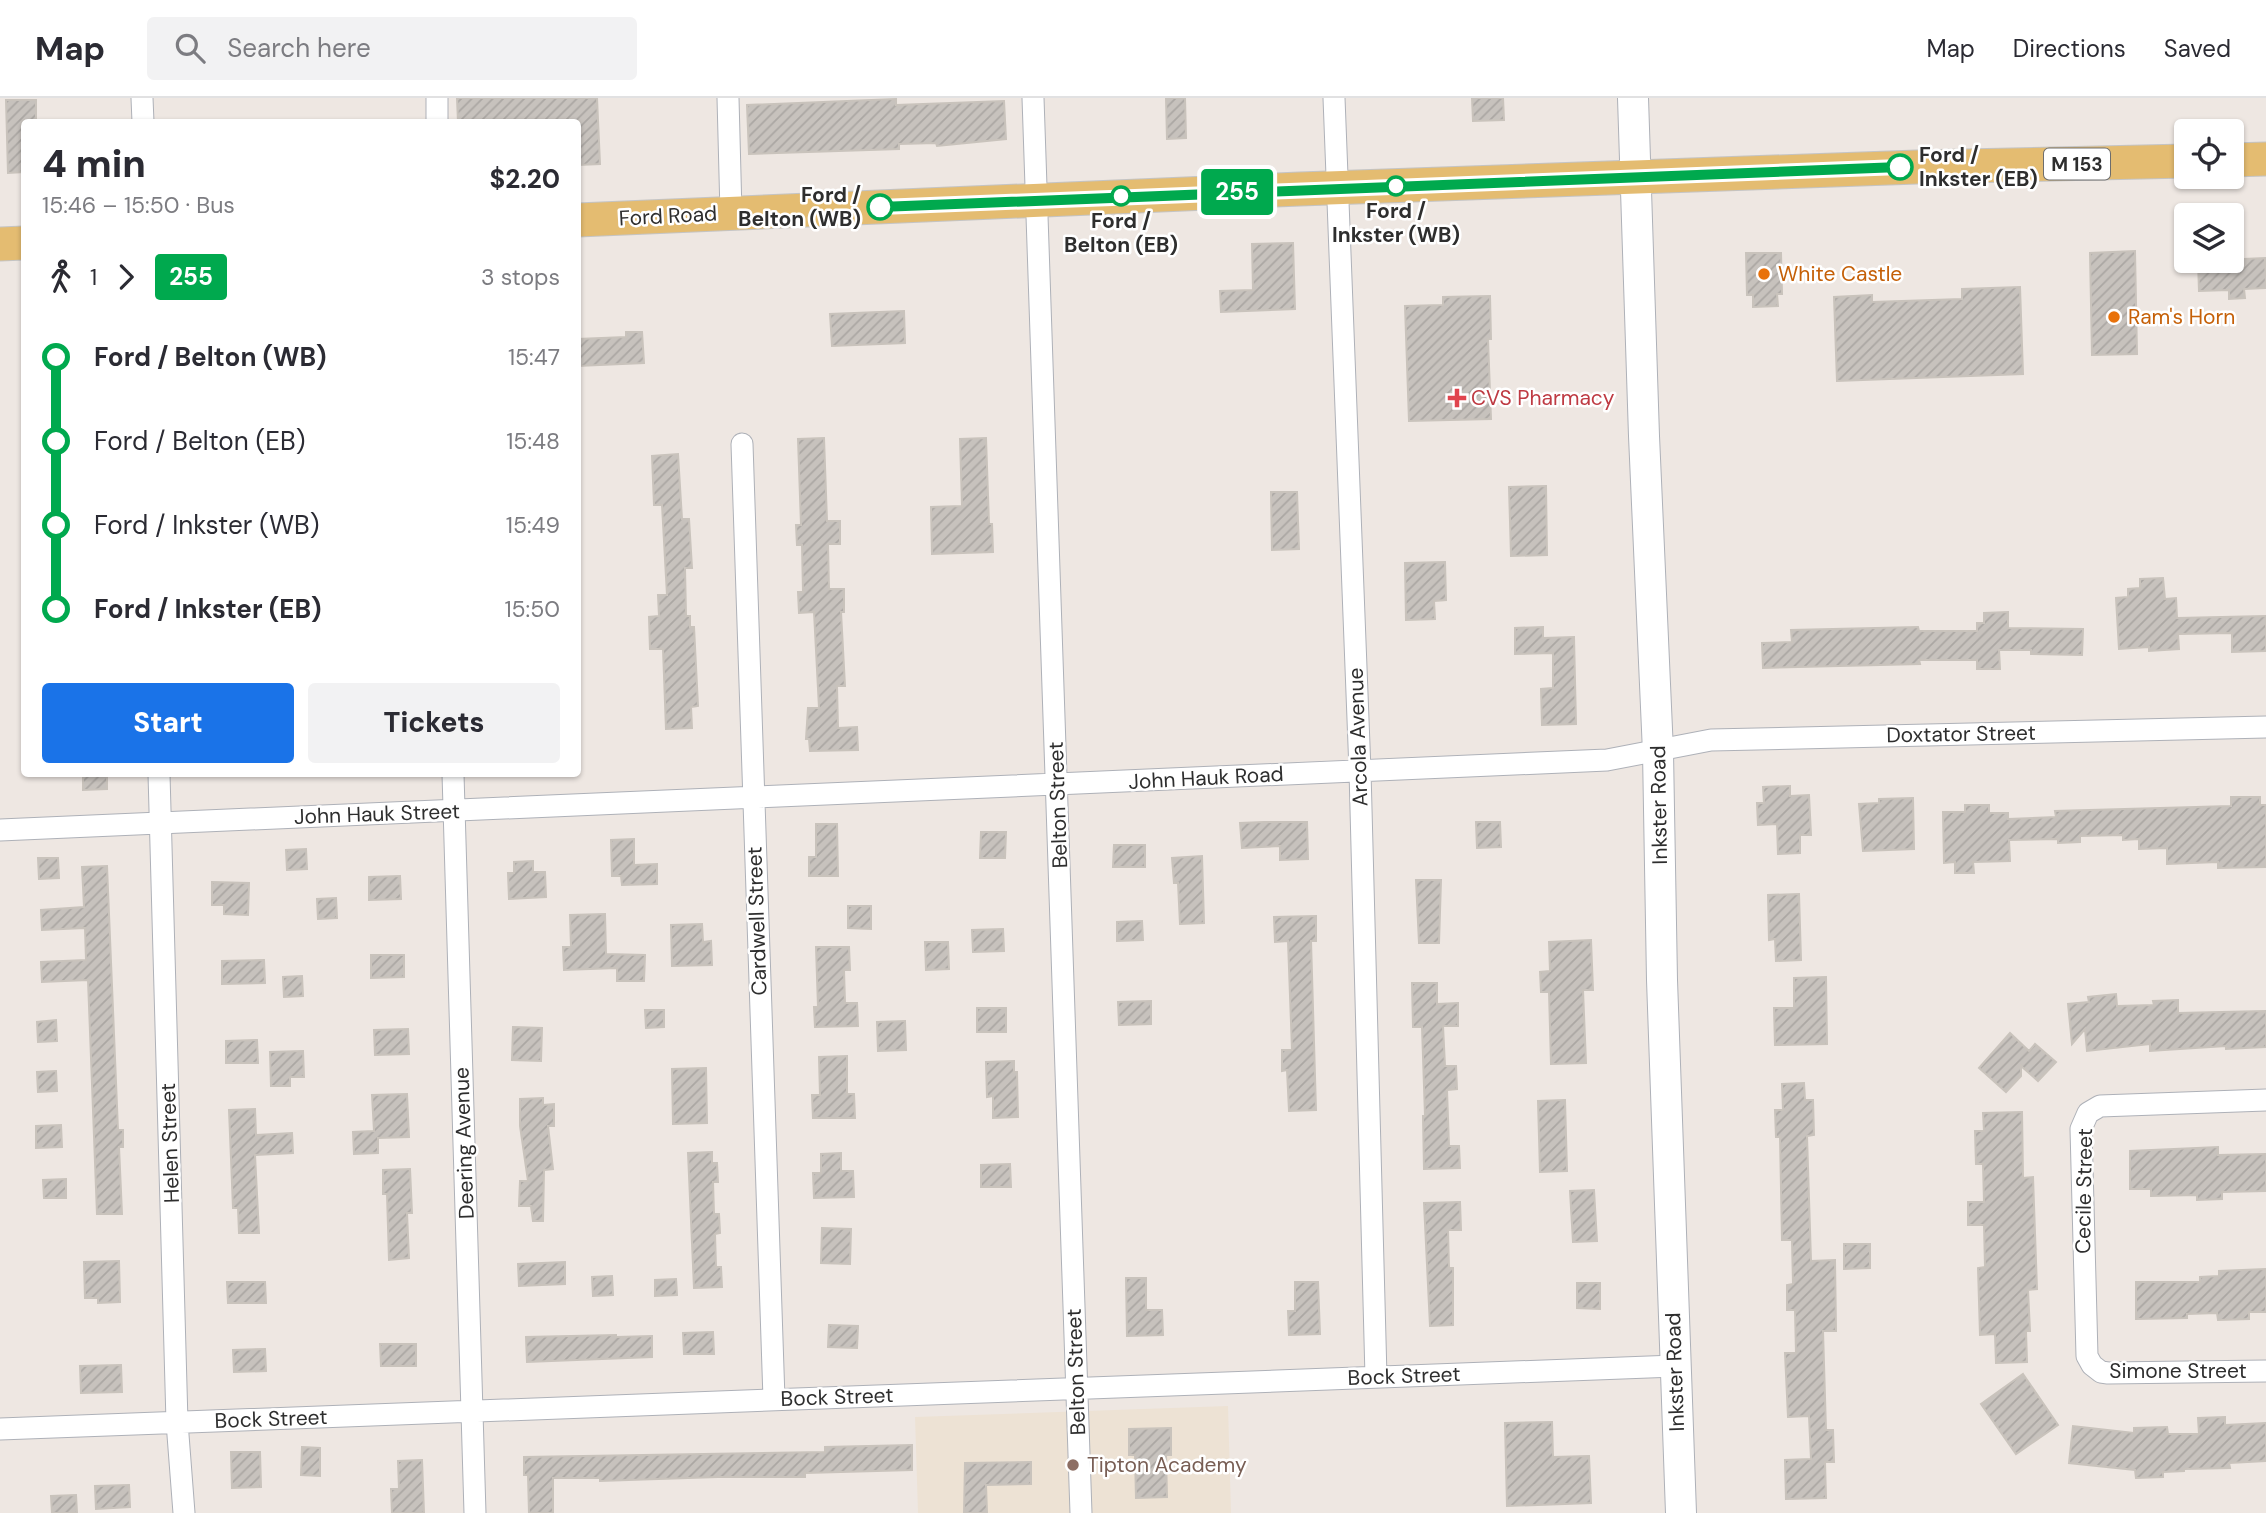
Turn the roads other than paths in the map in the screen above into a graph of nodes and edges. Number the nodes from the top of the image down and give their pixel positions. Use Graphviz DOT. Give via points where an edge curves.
graph roads {
  1 [pos="142,98"];
  2 [pos="436,98"];
  3 [pos="727,98"];
  4 [pos="1033,98"];
  5 [pos="1334,98"];
  6 [pos="1633,98"];
  7 [pos="143,119"];
  8 [pos="437,119"];
  9 [pos="2266,159"];
  10 [pos="2244,160"];
  11 [pos="2174,161"];
  12 [pos="1635,178"];
  13 [pos="1336,188"];
  14 [pos="1037,200"];
  15 [pos="731,213"];
  16 [pos="581,220"];
  17 [pos="21,243"];
  18 [pos="0,244"];
  19 [pos="742,444"];
  20 [pos="2266,727"];
  21 [pos="1658,752"];
  22 [pos="1360,771"];
  23 [pos="159,777"];
  24 [pos="453,777"];
  25 [pos="1057,785"];
  26 [pos="753,799"];
  27 [pos="454,811"];
  28 [pos="160,823"];
  29 [pos="0,830"];
  30 [pos="2266,1100"];
  31 [pos="2092,1365"];
  32 [pos="1675,1366"];
  33 [pos="2266,1371"];
  34 [pos="1376,1377"];
  35 [pos="1077,1387"];
  36 [pos="774,1399"];
  37 [pos="472,1411"];
  38 [pos="177,1422"];
  39 [pos="0,1429"];
  40 [pos="184,1513"];
  41 [pos="475,1513"];
  42 [pos="1081,1513"];
  43 [pos="1681,1513"];
  1 -- 7 [label="street"];
  2 -- 8 [label="street"];
  3 -- 15 [label="street"];
  4 -- 14 [label="street, Belton Street"];
  5 -- 13 [label="street, Arcola Avenue"];
  6 -- 12 [label="main road, Inkster Road"];
  9 -- 10 [label="main road"];
  11 -- 12 [label="main road, Ford Road / M 153"];
  12 -- 13 [label="main road, Ford Road / M 153"];
  12 -- 21 [label="main road, Inkster Road"];
  13 -- 14 [label="main road, Ford Road / M 153"];
  13 -- 22 [label="street, Arcola Avenue"];
  14 -- 15 [label="main road, Ford Road / M 153"];
  14 -- 25 [label="street, Belton Street"];
  15 -- 16 [label="main road, Ford Road / M 153"];
  17 -- 18 [label="main road"];
  19 -- 26 [label="street, Cardwell Street"];
  20 -- 21 [label="street, Doxtator Street" via="1712,740"];
  21 -- 22 [label="street, John Hauk Road" via="1619,760"];
  21 -- 32 [label="main road, Inkster Road"];
  22 -- 25 [label="street, John Hauk Road"];
  22 -- 34 [label="street, Arcola Avenue"];
  23 -- 28 [label="street, Helen Street"];
  24 -- 27 [label="street, Deering Avenue"];
  25 -- 26 [label="street, John Hauk Road"];
  25 -- 35 [label="street, Belton Street"];
  26 -- 27 [label="street, John Hauk Street"];
  26 -- 36 [label="street, Cardwell Street"];
  27 -- 28 [label="street, John Hauk Street"];
  27 -- 37 [label="street, Deering Avenue"];
  28 -- 29 [label="street, John Hauk Street"];
  28 -- 38 [label="street, Helen Street"];
  30 -- 31 [label="street, Cecile Street" via="2100,1106 2082,1122 2084,1296 2087,1356"];
  31 -- 33 [label="street, Simone Street" via="2108,1373"];
  32 -- 34 [label="street, Bock Street"];
  32 -- 43 [label="main road, Inkster Road"];
  34 -- 35 [label="street, Bock Street"];
  35 -- 36 [label="street, Bock Street"];
  35 -- 42 [label="street, Belton Street"];
  36 -- 37 [label="street, Bock Street"];
  37 -- 38 [label="street, Bock Street"];
  37 -- 41 [label="street, Deering Avenue"];
  38 -- 39 [label="street, Bock Street"];
  38 -- 40 [label="street, Helen Street"];
}
